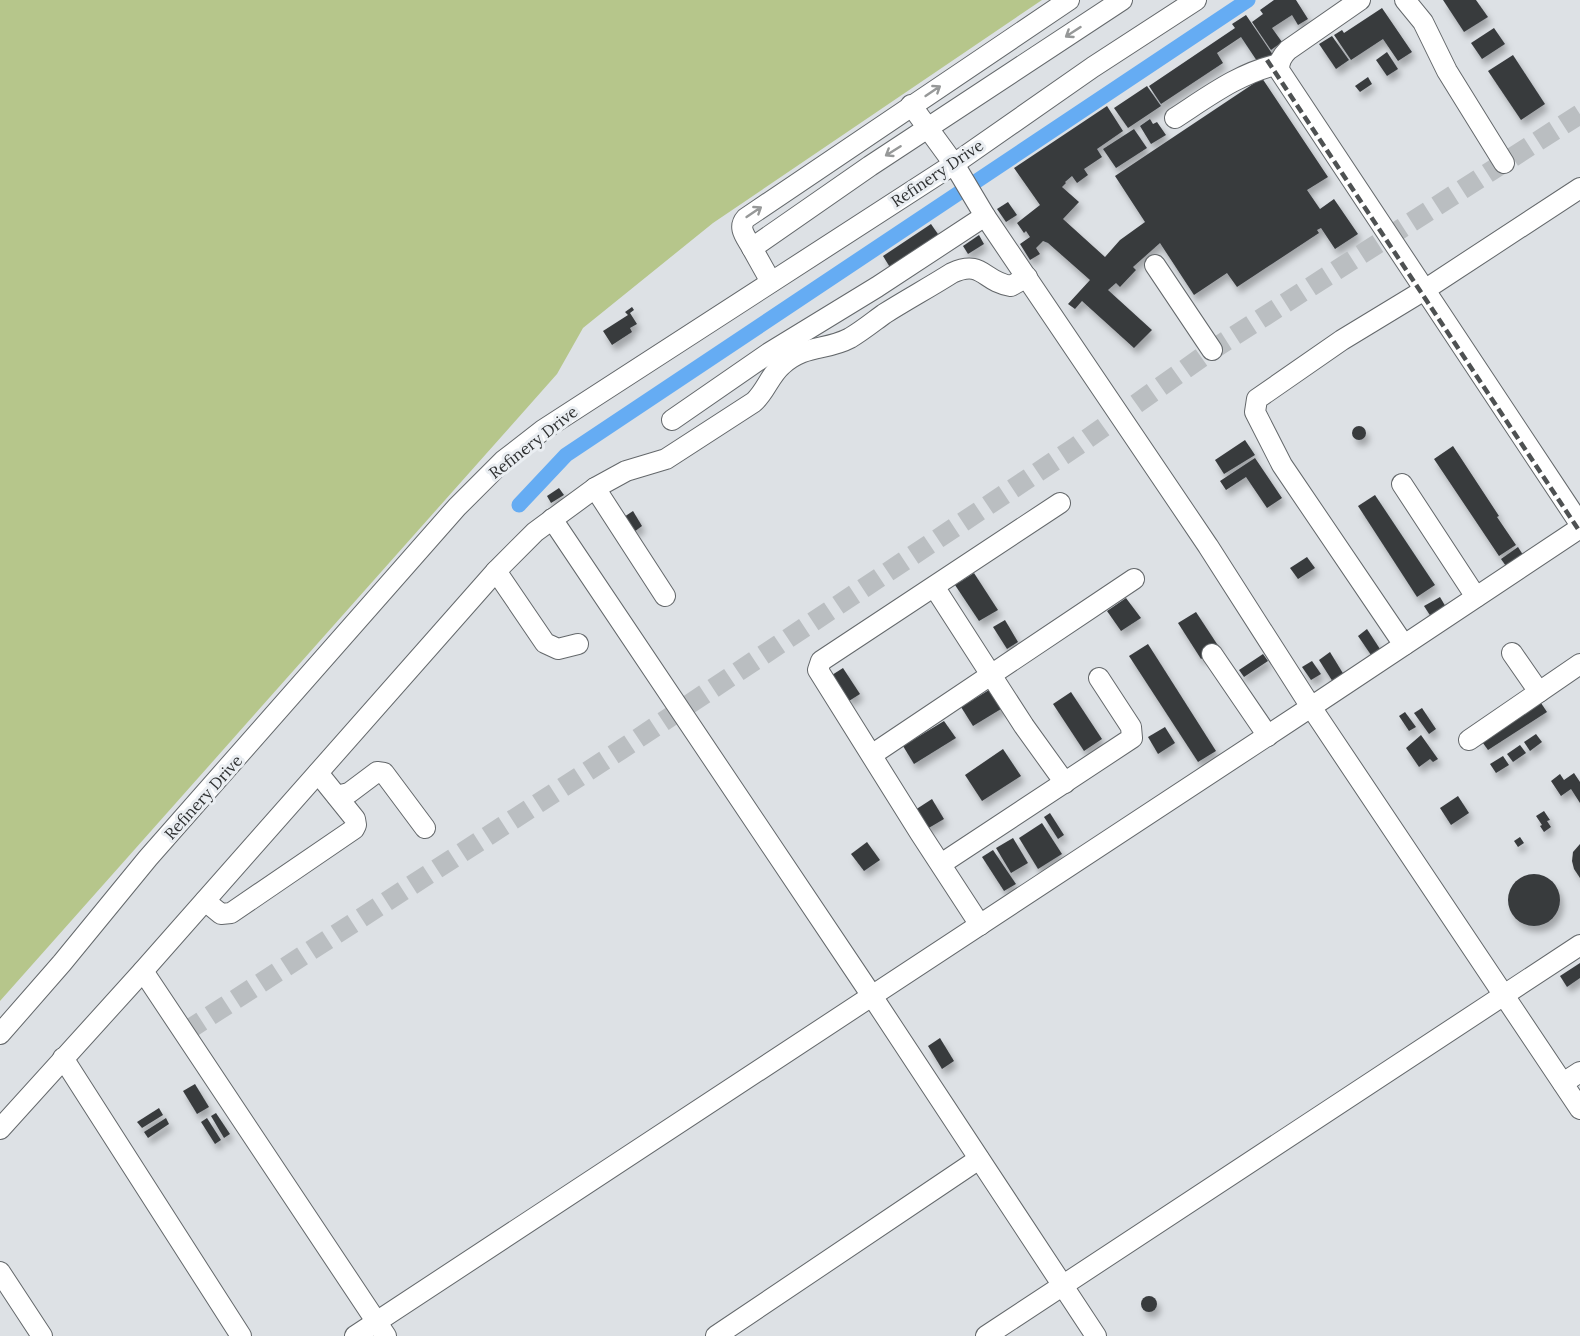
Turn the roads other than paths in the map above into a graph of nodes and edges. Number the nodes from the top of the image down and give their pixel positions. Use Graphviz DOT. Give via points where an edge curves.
graph roads {
  1 [pos="1069,0"];
  2 [pos="1122,0"];
  3 [pos="1196,0"];
  4 [pos="1360,0"];
  5 [pos="1405,0"];
  6 [pos="1279,64"];
  7 [pos="911,105"];
  8 [pos="1175,118"];
  9 [pos="930,128"];
  10 [pos="1504,163"];
  11 [pos="957,168"];
  12 [pos="1580,188"];
  13 [pos="981,209"];
  14 [pos="752,248"];
  15 [pos="1155,266"];
  16 [pos="1027,278"];
  17 [pos="771,282"];
  18 [pos="1426,289"];
  19 [pos="1212,350"];
  20 [pos="672,420"];
  21 [pos="1402,484"];
  22 [pos="595,488"];
  23 [pos="1060,503"];
  24 [pos="552,519"];
  25 [pos="1580,524"];
  26 [pos="1580,528"];
  27 [pos="496,571"];
  28 [pos="1134,579"];
  29 [pos="935,588"];
  30 [pos="665,596"];
  31 [pos="1476,597"];
  32 [pos="578,644"];
  33 [pos="1404,645"];
  34 [pos="1512,653"];
  35 [pos="1212,654"];
  36 [pos="1580,664"];
  37 [pos="991,675"];
  38 [pos="1099,678"];
  39 [pos="1539,692"];
  40 [pos="1311,707"];
  41 [pos="1268,736"];
  42 [pos="1469,740"];
  43 [pos="873,754"];
  44 [pos="318,773"];
  45 [pos="1065,783"];
  46 [pos="337,796"];
  47 [pos="425,828"];
  48 [pos="941,864"];
  49 [pos="205,901"];
  50 [pos="980,925"];
  51 [pos="1580,945"];
  52 [pos="143,971"];
  53 [pos="1504,994"];
  54 [pos="872,996"];
  55 [pos="0,1034"];
  56 [pos="63,1058"];
  57 [pos="1580,1072"];
  58 [pos="1563,1083"];
  59 [pos="1580,1109"];
  60 [pos="0,1129"];
  61 [pos="979,1159"];
  62 [pos="0,1272"];
  63 [pos="1063,1285"];
  64 [pos="381,1329"];
  65 [pos="42,1336"];
  66 [pos="240,1336"];
  67 [pos="355,1336"];
  68 [pos="716,1336"];
  69 [pos="986,1336"];
  70 [pos="1096,1336"];
  7 -- 1 [label="street, one-way"];
  2 -- 9 [label="street, one-way"];
  3 -- 11 [label="street, Refinery Drive" via="1094,67"];
  4 -- 6 [label="street" via="1288,50"];
  5 -- 10 [label="street" via="1423,22 1447,71"];
  6 -- 8 [label="street" via="1241,76"];
  6 -- 18 [label="street" via="1285,79"];
  7 -- 9 [label="street"];
  14 -- 7 [label="street, one-way" via="741,228 746,218"];
  9 -- 11 [label="street"];
  9 -- 14 [label="street, one-way"];
  11 -- 13 [label="street"];
  11 -- 17 [label="street, Refinery Drive"];
  12 -- 18 [label="street"];
  13 -- 16 [label="street"];
  13 -- 20 [label="street" via="877,287"];
  14 -- 17 [label="street"];
  15 -- 19 [label="street"];
  16 -- 22 [label="street" via="1011,286 974,268 952,273 851,337 807,350 783,364 754,402 666,459 626,471"];
  16 -- 40 [label="street"];
  17 -- 55 [label="street, Refinery Drive" via="577,406 503,461 457,507 148,858"];
  18 -- 25 [label="street"];
  18 -- 33 [label="street" via="1342,340 1262,395 1254,406 1282,465"];
  21 -- 31 [label="street"];
  22 -- 24 [label="street"];
  22 -- 30 [label="street"];
  23 -- 29 [label="street"];
  24 -- 27 [label="street"];
  24 -- 54 [label="street"];
  26 -- 31 [label="street"];
  27 -- 32 [label="street" via="545,643 558,649"];
  27 -- 44 [label="street"];
  28 -- 37 [label="street"];
  29 -- 37 [label="street"];
  29 -- 43 [label="street" via="819,664 818,670"];
  31 -- 33 [label="street"];
  33 -- 40 [label="street"];
  34 -- 39 [label="street"];
  35 -- 41 [label="street"];
  36 -- 39 [label="street"];
  37 -- 43 [label="street"];
  37 -- 45 [label="street"];
  38 -- 45 [label="street" via="1133,735"];
  39 -- 42 [label="street"];
  40 -- 41 [label="street"];
  40 -- 53 [label="street"];
  41 -- 50 [label="street"];
  43 -- 48 [label="street"];
  44 -- 46 [label="street"];
  44 -- 49 [label="street"];
  45 -- 48 [label="street"];
  46 -- 47 [label="street" via="348,793 377,772 384,773"];
  46 -- 49 [label="street" via="356,822 348,835 231,913 221,914"];
  48 -- 50 [label="street"];
  49 -- 52 [label="street"];
  50 -- 54 [label="street"];
  51 -- 53 [label="street"];
  52 -- 56 [label="street"];
  52 -- 64 [label="street"];
  53 -- 58 [label="street"];
  53 -- 63 [label="street"];
  54 -- 61 [label="street"];
  54 -- 64 [label="street"];
  56 -- 60 [label="street"];
  56 -- 66 [label="street"];
  57 -- 58 [label="street"];
  58 -- 59 [label="street"];
  61 -- 63 [label="street"];
  61 -- 68 [label="street"];
  62 -- 65 [label="street"];
  63 -- 69 [label="street"];
  63 -- 70 [label="street"];
  64 -- 67 [label="street"];
}
